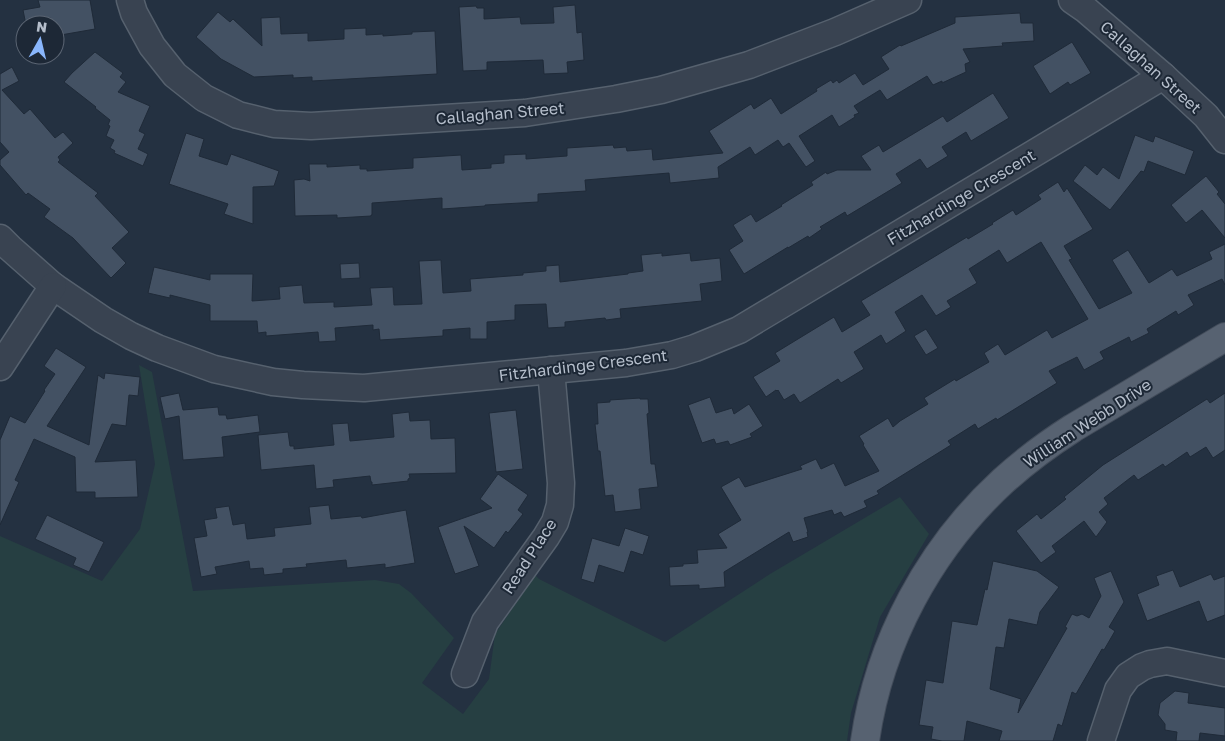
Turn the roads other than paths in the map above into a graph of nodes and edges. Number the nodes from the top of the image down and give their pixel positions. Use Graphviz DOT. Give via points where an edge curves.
graph roads {
  1 [pos="130,0"];
  2 [pos="908,0"];
  3 [pos="1072,0"];
  4 [pos="1163,76"];
  5 [pos="1225,140"];
  6 [pos="0,238"];
  7 [pos="53,286"];
  8 [pos="1225,337"];
  9 [pos="0,367"];
  10 [pos="551,370"];
  11 [pos="1225,673"];
  12 [pos="465,674"];
  13 [pos="866,741"];
  14 [pos="1101,741"];
  1 -- 2 [label="street, Callaghan Street" via="152,46 176,75 204,98 238,115 274,124 311,126 525,113 625,98 750,64 836,32"];
  3 -- 4 [label="street, Callaghan Street"];
  4 -- 5 [label="street, Callaghan Street" via="1206,116"];
  4 -- 10 [label="street, Fitzhardinge Crescent" via="739,330 672,355"];
  6 -- 7 [label="street, Fitzhardinge Crescent"];
  7 -- 9 [label="street"];
  7 -- 10 [label="street, Fitzhardinge Crescent" via="103,320 157,348 214,368 273,382 364,388"];
  8 -- 13 [label="main road, William Webb Drive" via="1048,444 1003,481 963,522 928,570 901,621 880,675"];
  10 -- 12 [label="street, Read Place" via="560,505 546,537 485,622"];
  11 -- 14 [label="street" via="1166,662 1142,666 1128,676 1118,690"];
}
